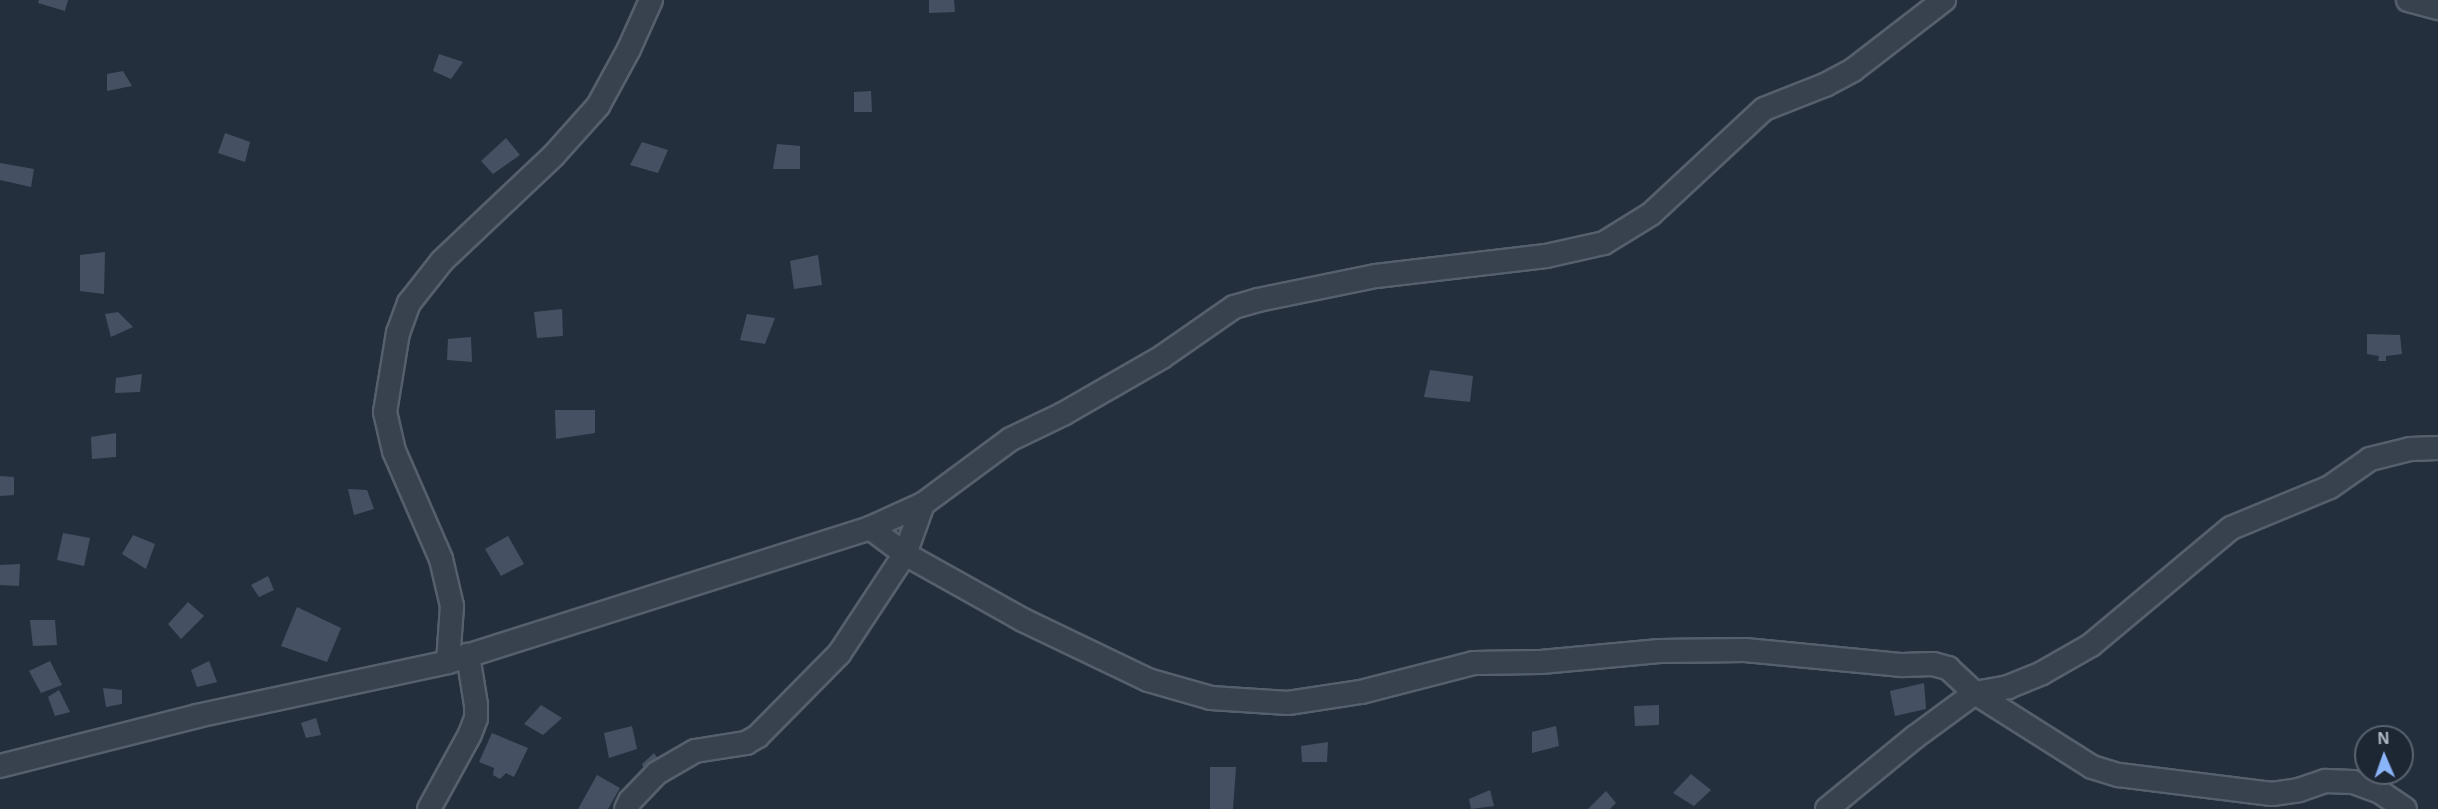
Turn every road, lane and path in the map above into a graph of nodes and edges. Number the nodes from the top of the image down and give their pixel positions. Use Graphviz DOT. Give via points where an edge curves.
graph roads {
  1 [pos="651,0"];
  2 [pos="1944,0"];
  3 [pos="2408,0"];
  4 [pos="2438,8"];
  5 [pos="2438,448"];
  6 [pos="923,504"];
  7 [pos="870,528"];
  8 [pos="905,554"];
  9 [pos="458,658"];
  10 [pos="1976,693"];
  11 [pos="0,766"];
  12 [pos="429,809"];
  13 [pos="626,809"];
  14 [pos="1827,809"];
  15 [pos="2405,809"];
  1 -- 9 [label="street" via="598,106 554,155 442,261 409,303 398,333 386,412 394,451 441,559"];
  2 -- 6 [label="street" via="1853,70 1764,109 1651,214 1604,243 1546,256 1376,276 1234,307 1162,357 1011,439"];
  3 -- 4 [label="street"];
  5 -- 10 [label="street" via="2410,449 2370,459 2330,487 2231,528 2091,645 2042,673 2008,687"];
  6 -- 7 [label="street"];
  6 -- 8 [label="street"];
  7 -- 8 [label="street"];
  7 -- 9 [label="street"];
  8 -- 10 [label="street" via="1023,620 1148,680 1211,698 1288,703 1361,692 1474,663 1541,662 1659,651 1745,650 1902,665 1933,664 1948,668"];
  8 -- 13 [label="street" via="839,654 758,736 746,743 695,751 657,773"];
  9 -- 11 [label="street" via="196,716"];
  9 -- 12 [label="street" via="476,705 476,718"];
  10 -- 14 [label="street"];
  10 -- 15 [label="street" via="2092,767 2119,775 2272,794 2325,781 2353,782 2380,792"];
}
